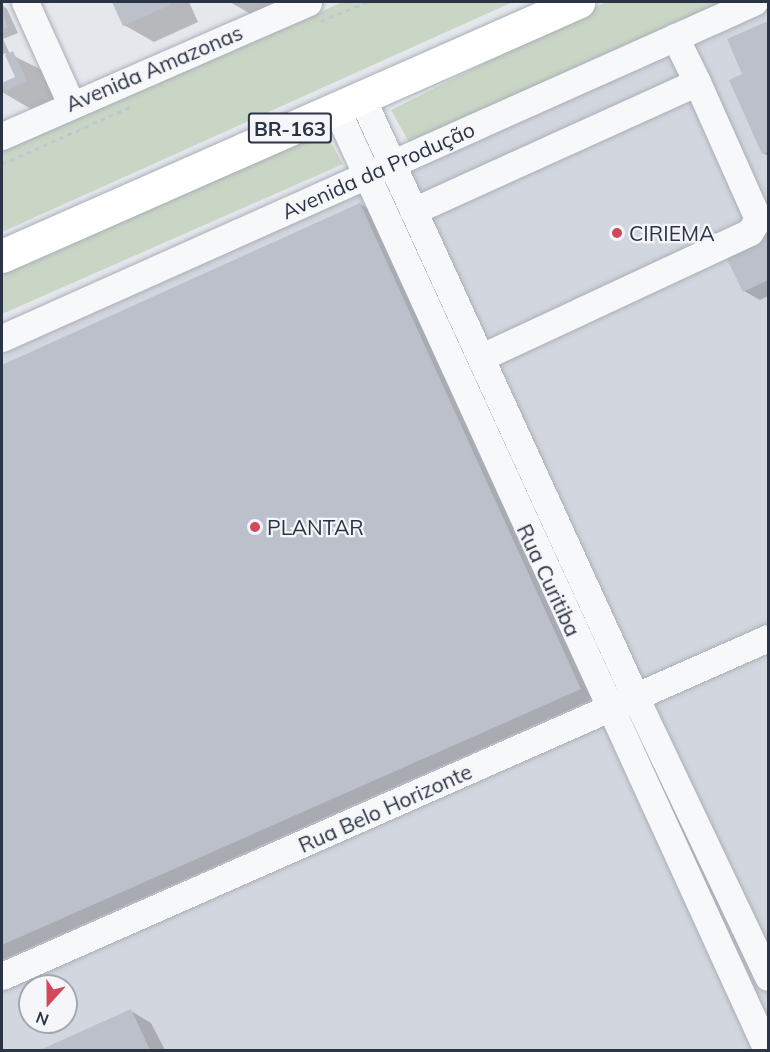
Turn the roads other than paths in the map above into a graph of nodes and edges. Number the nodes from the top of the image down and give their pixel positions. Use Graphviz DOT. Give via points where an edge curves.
graph roads {
  1 [pos="25,2"];
  2 [pos="308,2"];
  3 [pos="753,2"];
  4 [pos="565,5"];
  5 [pos="675,37"];
  6 [pos="697,82"];
  7 [pos="348,102"];
  8 [pos="71,104"];
  9 [pos="2,136"];
  10 [pos="391,163"];
  11 [pos="364,176"];
  12 [pos="413,211"];
  13 [pos="2,256"];
  14 [pos="2,338"];
  15 [pos="482,357"];
  16 [pos="768,638"];
  17 [pos="636,698"];
  18 [pos="609,710"];
  19 [pos="2,976"];
  20 [pos="768,978"];
  21 [pos="767,1050"];
  1 -- 8 [label="street"];
  2 -- 8 [label="street, Avenida Amazonas"];
  3 -- 5 [label="street, Avenida da Produção"];
  4 -- 7 [label="highway, BR-163"];
  5 -- 6 [label="street"];
  5 -- 10 [label="street, Avenida da Produção"];
  6 -- 12 [label="street"];
  6 -- 15 [label="street" via="758,219 750,232"];
  7 -- 10 [label="street, Rua Curitiba"];
  7 -- 11 [label="street, Rua Curitiba"];
  7 -- 13 [label="highway, BR-163"];
  8 -- 9 [label="street, Avenida Amazonas"];
  10 -- 11 [label="street, Avenida da Produção"];
  10 -- 12 [label="street, Rua Curitiba"];
  11 -- 14 [label="street, Avenida da Produção"];
  11 -- 18 [label="street, Rua Curitiba"];
  12 -- 15 [label="street, Rua Curitiba"];
  15 -- 17 [label="street, Rua Curitiba"];
  16 -- 17 [label="street, Rua Belo Horizonte"];
  17 -- 18 [label="street, Rua Belo Horizonte"];
  17 -- 20 [label="street, Rua Curitiba"];
  18 -- 19 [label="street, Rua Belo Horizonte"];
  18 -- 21 [label="street, Rua Curitiba"];
}
